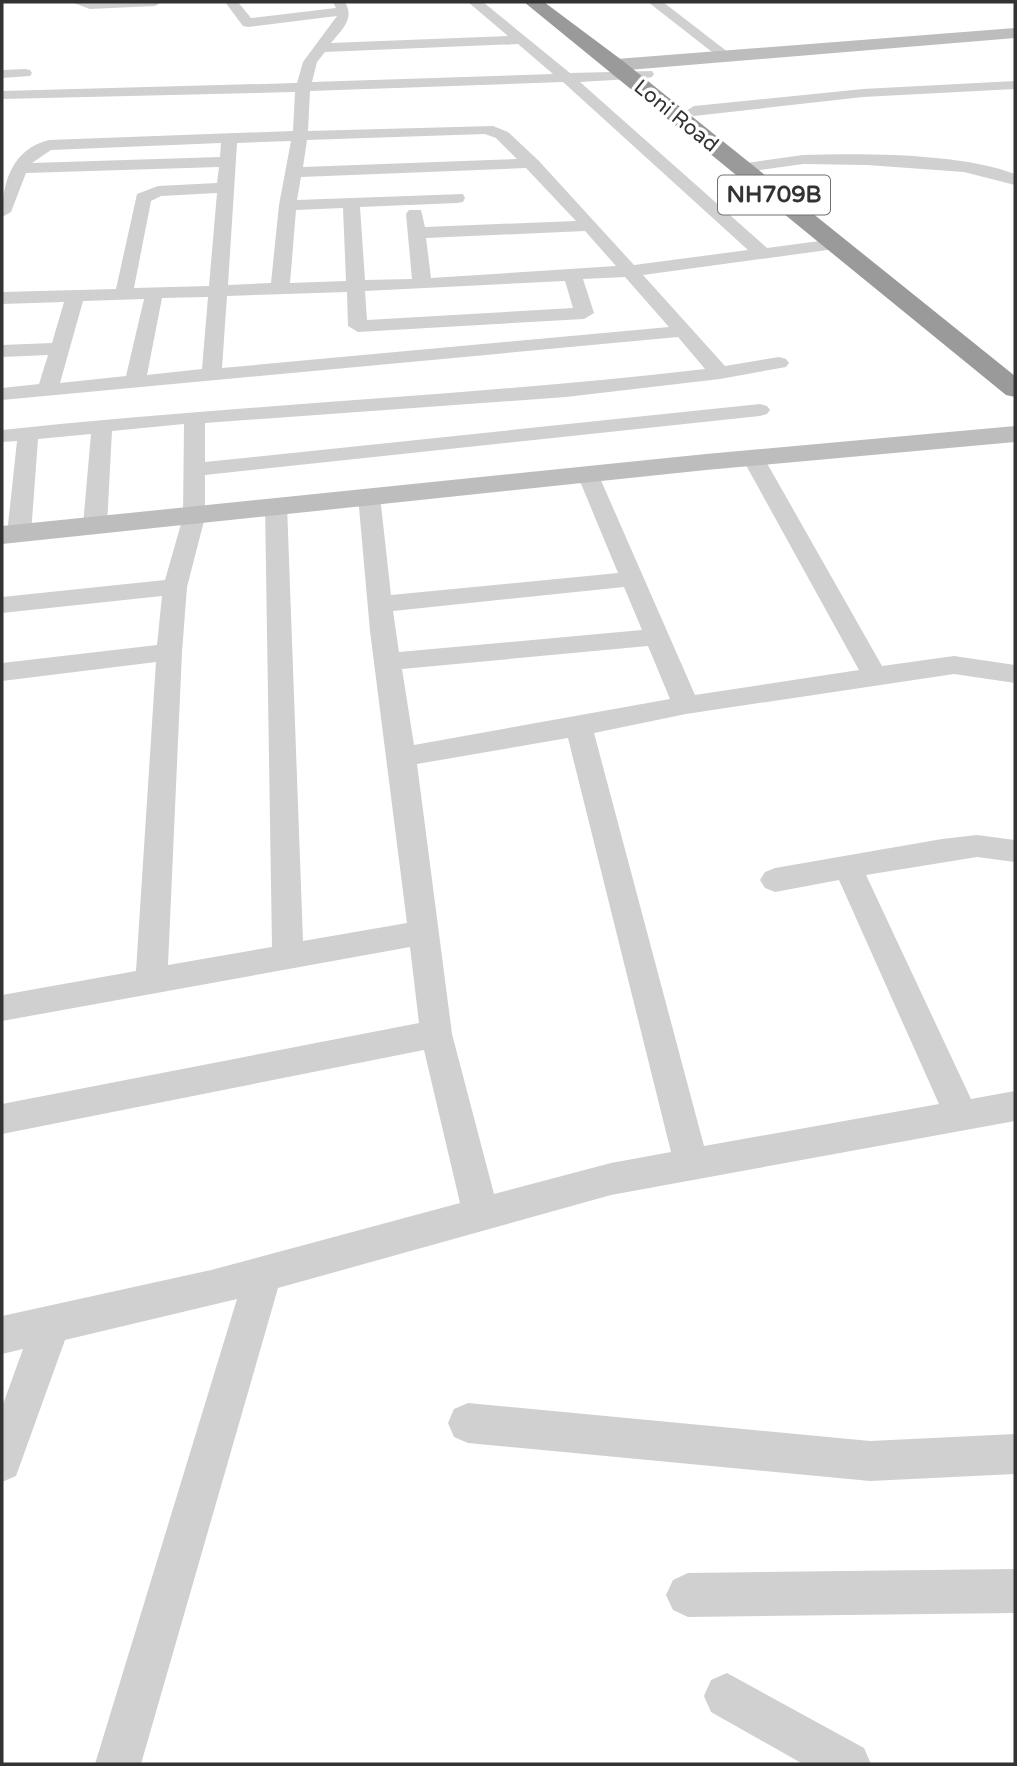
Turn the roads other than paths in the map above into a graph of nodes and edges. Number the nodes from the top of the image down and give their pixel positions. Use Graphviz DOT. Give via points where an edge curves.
graph roads {
  1 [pos="78,2"];
  2 [pos="155,2"];
  3 [pos="231,2"];
  4 [pos="475,2"];
  5 [pos="533,2"];
  6 [pos="555,2"];
  7 [pos="655,2"];
  8 [pos="342,6"];
  9 [pos="1015,33"];
  10 [pos="522,40"];
  11 [pos="320,48"];
  12 [pos="726,56"];
  13 [pos="631,70"];
  14 [pos="2,74"];
  15 [pos="25,74"];
  16 [pos="567,78"];
  17 [pos="1015,85"];
  18 [pos="303,88"];
  19 [pos="2,95"];
  20 [pos="694,111"];
  21 [pos="300,137"];
  22 [pos="229,139"];
  23 [pos="228,162"];
  24 [pos="532,163"];
  25 [pos="761,163"];
  26 [pos="21,168"];
  27 [pos="739,168"];
  28 [pos="294,172"];
  29 [pos="1015,180"];
  30 [pos="227,188"];
  31 [pos="457,198"];
  32 [pos="414,200"];
  33 [pos="351,202"];
  34 [pos="288,205"];
  35 [pos="2,212"];
  36 [pos="591,226"];
  37 [pos="418,233"];
  38 [pos="835,244"];
  39 [pos="762,254"];
  40 [pos="631,271"];
  41 [pos="573,275"];
  42 [pos="422,284"];
  43 [pos="355,286"];
  44 [pos="280,289"];
  45 [pos="220,291"];
  46 [pos="124,294"];
  47 [pos="154,294"];
  48 [pos="75,296"];
  49 [pos="2,298"];
  50 [pos="685,331"];
  51 [pos="60,348"];
  52 [pos="2,351"];
  53 [pos="779,363"];
  54 [pos="1015,369"];
  55 [pos="212,373"];
  56 [pos="720,373"];
  57 [pos="135,381"];
  58 [pos="1015,388"];
  59 [pos="48,389"];
  60 [pos="2,394"];
  61 [pos="760,410"];
  62 [pos="195,417"];
  63 [pos="102,427"];
  64 [pos="28,433"];
  65 [pos="1015,434"];
  66 [pos="2,436"];
  67 [pos="753,457"];
  68 [pos="195,470"];
  69 [pos="588,474"];
  70 [pos="369,496"];
  71 [pos="276,505"];
  72 [pos="194,517"];
  73 [pos="95,525"];
  74 [pos="10,535"];
  75 [pos="633,579"];
  76 [pos="174,587"];
  77 [pos="380,604"];
  78 [pos="2,606"];
  79 [pos="658,637"];
  80 [pos="169,652"];
  81 [pos="388,662"];
  82 [pos="2,672"];
  83 [pos="1015,674"];
  84 [pos="874,676"];
  85 [pos="686,705"];
  86 [pos="579,727"];
  87 [pos="402,757"];
  88 [pos="1015,851"];
  89 [pos="848,867"];
  90 [pos="775,880"];
  91 [pos="424,932"];
  92 [pos="288,957"];
  93 [pos="151,981"];
  94 [pos="2,1008"];
  95 [pos="436,1034"];
  96 [pos="1014,1112"];
  97 [pos="962,1117"];
  98 [pos="2,1119"];
  99 [pos="692,1166"];
  100 [pos="481,1214"];
  101 [pos="263,1274"];
  102 [pos="51,1325"];
  103 [pos="2,1335"];
  104 [pos="468,1423"];
  105 [pos="1015,1454"];
  106 [pos="2,1462"];
  107 [pos="1015,1591"];
  108 [pos="688,1595"];
  109 [pos="727,1696"];
  110 [pos="118,1764"];
  111 [pos="848,1764"];
  1 -- 2 [label="street"];
  3 -- 8 [label="street" via="248,23"];
  4 -- 10 [label="street"];
  5 -- 13 [label="highway, Loni Road / NH709B"];
  6 -- 13 [label="highway, Loni Road / NH709B"];
  7 -- 12 [label="street"];
  8 -- 11 [label="street" via="343,18"];
  9 -- 12 [label="street"];
  10 -- 11 [label="street"];
  10 -- 16 [label="street"];
  11 -- 18 [label="street" via="310,62"];
  12 -- 13 [label="street"];
  13 -- 16 [label="street"];
  13 -- 20 [label="highway, Loni Road / NH709B"];
  13 -- 27 [label="highway, Loni Road / NH709B"];
  14 -- 15 [label="street"];
  16 -- 18 [label="street"];
  16 -- 39 [label="street"];
  17 -- 20 [label="street" via="876,92"];
  18 -- 19 [label="street"];
  18 -- 21 [label="street"];
  20 -- 25 [label="highway, Loni Road / NH709B"];
  21 -- 22 [label="street"];
  21 -- 24 [label="street" via="487,129 502,135"];
  21 -- 28 [label="street"];
  22 -- 23 [label="street"];
  22 -- 26 [label="street" via="49,145 32,150"];
  23 -- 26 [label="street"];
  23 -- 30 [label="street"];
  24 -- 28 [label="street"];
  24 -- 36 [label="street"];
  25 -- 27 [label="street"];
  25 -- 29 [label="street" via="847,158 974,167"];
  25 -- 54 [label="highway, Loni Road / NH709B" via="864,242"];
  26 -- 35 [label="street"];
  27 -- 38 [label="highway, Loni Road / NH709B"];
  28 -- 34 [label="street"];
  30 -- 45 [label="street"];
  30 -- 46 [label="street" via="158,191 143,198"];
  31 -- 32 [label="street"];
  32 -- 33 [label="street"];
  32 -- 37 [label="street"];
  33 -- 34 [label="street"];
  33 -- 43 [label="street"];
  34 -- 44 [label="street"];
  36 -- 37 [label="street"];
  36 -- 40 [label="street"];
  37 -- 42 [label="street"];
  38 -- 39 [label="street"];
  38 -- 58 [label="highway, Loni Road / NH709B"];
  39 -- 40 [label="street"];
  40 -- 41 [label="street"];
  40 -- 50 [label="street"];
  41 -- 42 [label="street"];
  41 -- 43 [label="street" via="584,313 372,326 358,326"];
  42 -- 43 [label="street"];
  43 -- 44 [label="street"];
  44 -- 45 [label="street"];
  45 -- 47 [label="street"];
  45 -- 55 [label="street"];
  46 -- 47 [label="street"];
  46 -- 48 [label="street"];
  47 -- 57 [label="street"];
  48 -- 49 [label="street"];
  48 -- 51 [label="street"];
  50 -- 55 [label="street"];
  50 -- 56 [label="street"];
  51 -- 52 [label="street"];
  51 -- 59 [label="street"];
  53 -- 56 [label="street"];
  55 -- 57 [label="street"];
  56 -- 62 [label="street" via="566,391"];
  57 -- 59 [label="street"];
  59 -- 60 [label="street"];
  61 -- 68 [label="street"];
  62 -- 63 [label="street"];
  62 -- 68 [label="street"];
  63 -- 64 [label="street"];
  63 -- 73 [label="street"];
  64 -- 66 [label="street"];
  64 -- 74 [label="street"];
  65 -- 67 [label="street"];
  67 -- 69 [label="street"];
  67 -- 84 [label="street"];
  68 -- 72 [label="street"];
  69 -- 70 [label="street"];
  69 -- 75 [label="street"];
  70 -- 71 [label="street"];
  70 -- 77 [label="street"];
  71 -- 72 [label="street"];
  71 -- 92 [label="street"];
  72 -- 73 [label="street"];
  72 -- 76 [label="street"];
  73 -- 74 [label="street"];
  75 -- 77 [label="street"];
  75 -- 79 [label="street"];
  76 -- 78 [label="street"];
  76 -- 80 [label="street"];
  77 -- 81 [label="street"];
  79 -- 81 [label="street"];
  79 -- 85 [label="street"];
  80 -- 82 [label="street"];
  80 -- 93 [label="street"];
  81 -- 87 [label="street"];
  83 -- 84 [label="street" via="954,665"];
  84 -- 85 [label="street"];
  85 -- 86 [label="street"];
  86 -- 87 [label="street"];
  86 -- 99 [label="street"];
  87 -- 91 [label="street"];
  88 -- 89 [label="street" via="977,846"];
  89 -- 90 [label="street"];
  89 -- 97 [label="street"];
  91 -- 92 [label="street"];
  91 -- 95 [label="street"];
  92 -- 93 [label="street"];
  93 -- 94 [label="street"];
  95 -- 98 [label="street"];
  95 -- 100 [label="street"];
  96 -- 97 [label="street"];
  97 -- 99 [label="street"];
  99 -- 100 [label="street" via="611,1180"];
  100 -- 101 [label="street"];
  101 -- 102 [label="street"];
  101 -- 110 [label="street"];
  102 -- 103 [label="street"];
  102 -- 106 [label="street"];
  104 -- 105 [label="street" via="870,1461"];
  107 -- 108 [label="street"];
  109 -- 111 [label="street"];
}
